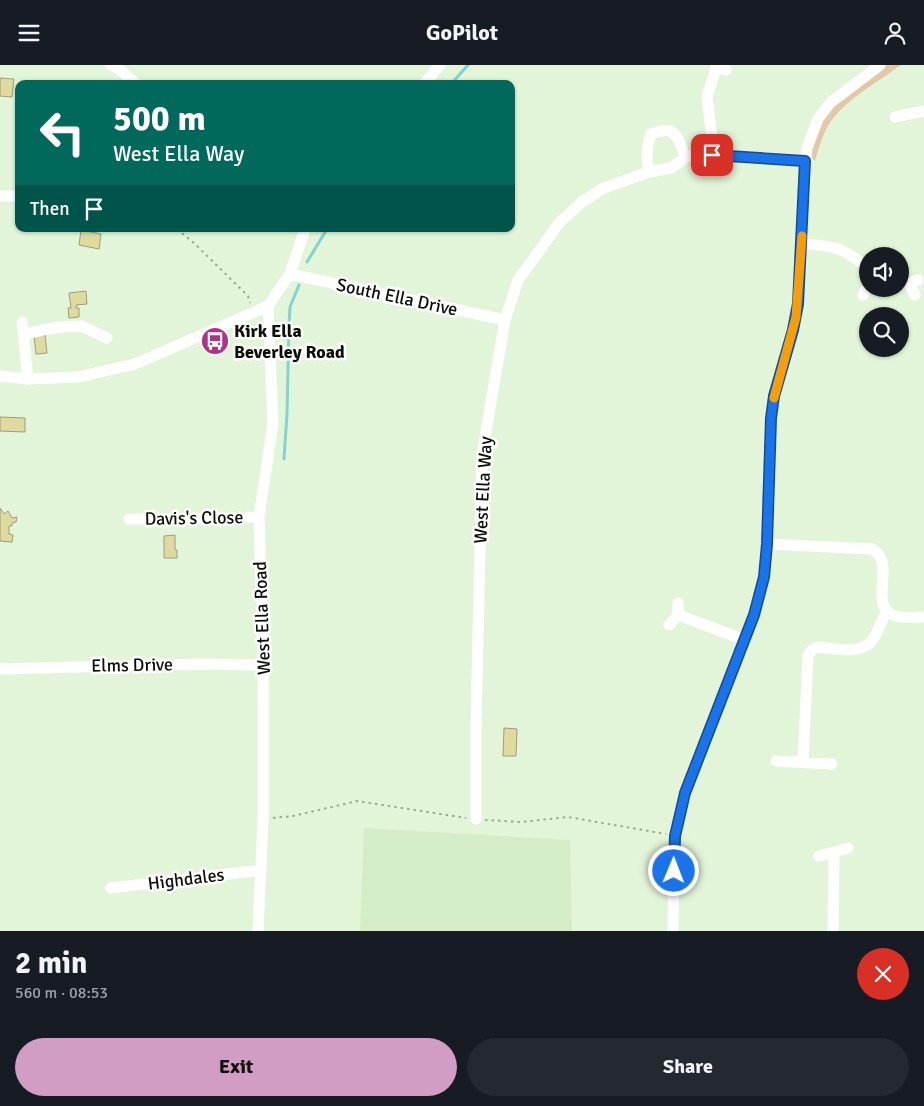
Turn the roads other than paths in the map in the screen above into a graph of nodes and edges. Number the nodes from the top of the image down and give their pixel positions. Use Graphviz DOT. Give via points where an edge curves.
graph roads {
  1 [pos="111,65"];
  2 [pos="880,65"];
  3 [pos="436,67"];
  4 [pos="726,70"];
  5 [pos="131,80"];
  6 [pos="427,80"];
  7 [pos="924,111"];
  8 [pos="895,117"];
  9 [pos="714,155"];
  10 [pos="686,157"];
  11 [pos="805,161"];
  12 [pos="649,172"];
  13 [pos="0,196"];
  14 [pos="15,196"];
  15 [pos="304,232"];
  16 [pos="802,244"];
  17 [pos="859,261"];
  18 [pos="290,274"];
  19 [pos="909,281"];
  20 [pos="915,295"];
  21 [pos="268,305"];
  22 [pos="504,320"];
  23 [pos="100,337"];
  24 [pos="0,376"];
  25 [pos="28,379"];
  26 [pos="259,517"];
  27 [pos="129,519"];
  28 [pos="767,544"];
  29 [pos="678,603"];
  30 [pos="887,611"];
  31 [pos="678,615"];
  32 [pos="924,617"];
  33 [pos="670,625"];
  34 [pos="745,641"];
  35 [pos="264,665"];
  36 [pos="0,669"];
  37 [pos="776,761"];
  38 [pos="803,762"];
  39 [pos="832,764"];
  40 [pos="476,819"];
  41 [pos="848,848"];
  42 [pos="834,852"];
  43 [pos="819,856"];
  44 [pos="261,870"];
  45 [pos="110,888"];
  46 [pos="258,931"];
  47 [pos="674,931"];
  48 [pos="833,931"];
  1 -- 5 [label="street"];
  2 -- 11 [label="street" via="830,103 822,113 810,138"];
  3 -- 6 [label="street"];
  4 -- 9 [label="street" via="716,68 707,97"];
  7 -- 8 [label="street"];
  9 -- 10 [label="street, West Ella Way"];
  9 -- 11 [label="street, West Ella Way"];
  10 -- 12 [label="street, West Ella Way" via="671,168"];
  10 -- 12 [label="street" via="680,140 671,131 664,129 651,134 646,148"];
  11 -- 16 [label="street"];
  12 -- 22 [label="street, West Ella Way" via="604,188 560,222 518,280"];
  13 -- 14 [label="street"];
  15 -- 18 [label="street"];
  16 -- 17 [label="street" via="832,245 851,253"];
  16 -- 28 [label="street" via="796,317 771,418"];
  18 -- 21 [label="street"];
  18 -- 22 [label="street, South Ella Drive"];
  19 -- 20 [label="street"];
  21 -- 25 [label="street" via="135,364 78,377"];
  21 -- 26 [label="street, West Ella Road" via="273,423"];
  22 -- 40 [label="street, West Ella Way" via="482,455"];
  23 -- 25 [label="street" via="82,326 23,328"];
  24 -- 25 [label="street"];
  26 -- 27 [label="street, Davis's Close"];
  26 -- 35 [label="street, West Ella Road"];
  28 -- 30 [label="street" via="876,551 882,560 882,601"];
  28 -- 34 [label="street" via="760,595"];
  29 -- 31 [label="street"];
  30 -- 32 [label="street" via="896,616"];
  30 -- 38 [label="street" via="875,637 865,647 858,650 818,647 808,655"];
  31 -- 33 [label="street"];
  31 -- 34 [label="street"];
  34 -- 47 [label="street" via="680,812 674,846"];
  35 -- 36 [label="street, Elms Drive"];
  35 -- 44 [label="street, West Ella Road"];
  37 -- 38 [label="street"];
  38 -- 39 [label="street"];
  41 -- 42 [label="street"];
  42 -- 43 [label="street"];
  42 -- 48 [label="street"];
  44 -- 45 [label="street, Highdales"];
  44 -- 46 [label="street, West Ella Road"];
}
